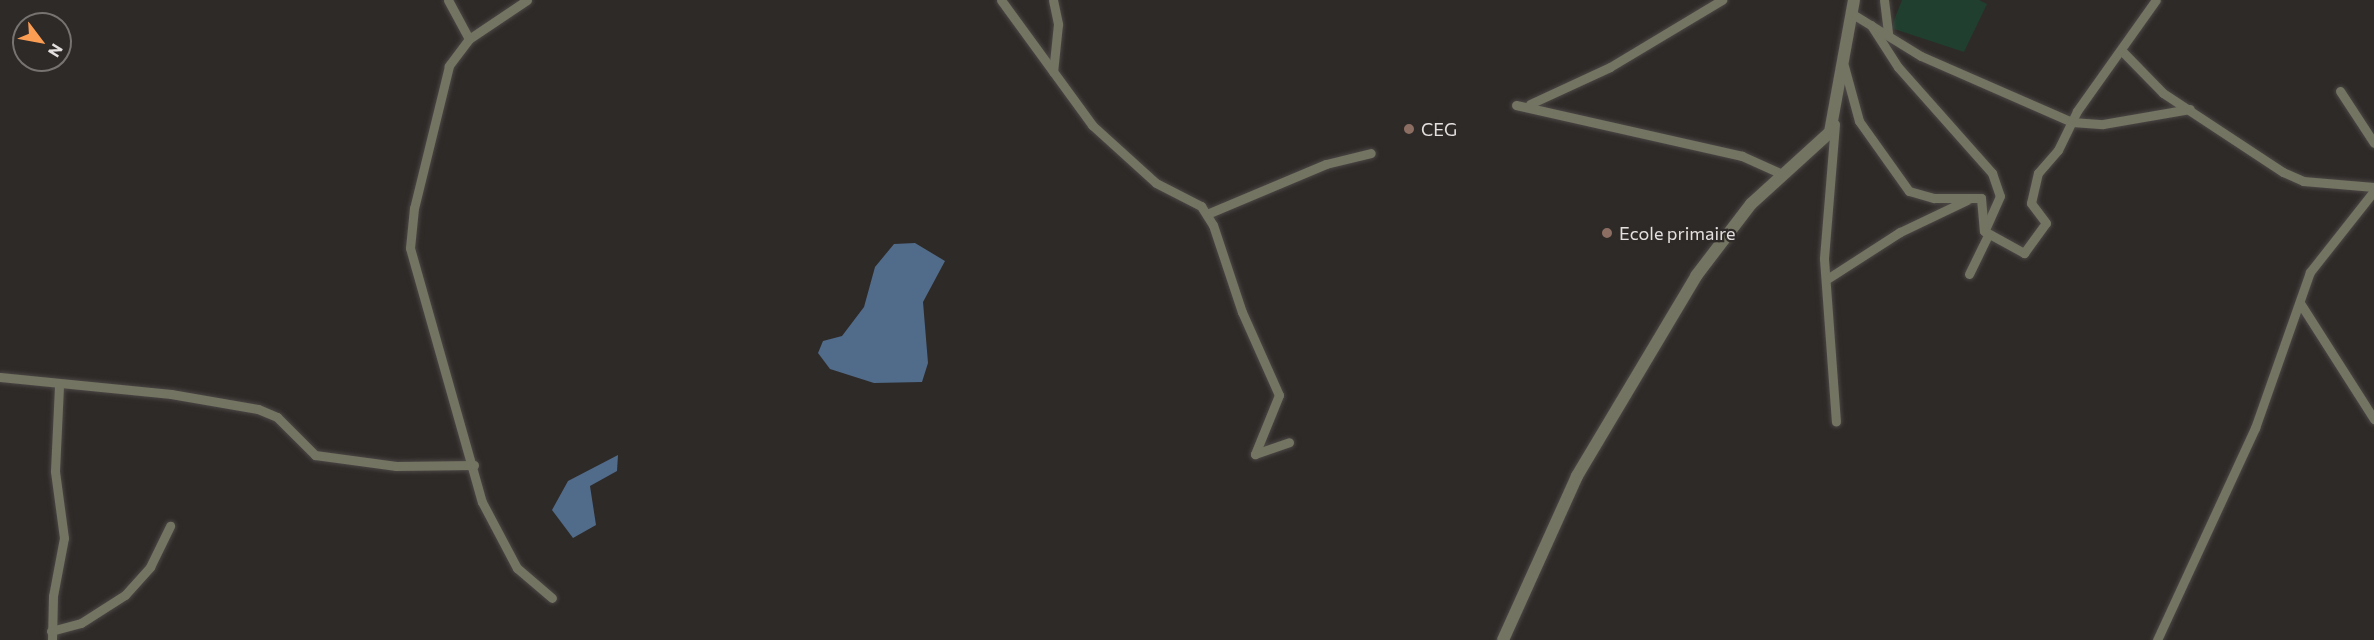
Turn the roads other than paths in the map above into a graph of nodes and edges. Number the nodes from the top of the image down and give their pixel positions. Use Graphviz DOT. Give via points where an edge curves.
graph roads {
  1 [pos="448,0"];
  2 [pos="526,0"];
  3 [pos="1001,0"];
  4 [pos="1053,0"];
  5 [pos="1722,0"];
  6 [pos="1884,0"];
  7 [pos="2156,0"];
  8 [pos="1852,6"];
  9 [pos="1870,23"];
  10 [pos="1888,34"];
  11 [pos="469,39"];
  12 [pos="2121,50"];
  13 [pos="1842,59"];
  14 [pos="1053,72"];
  15 [pos="2340,91"];
  16 [pos="1530,104"];
  17 [pos="1516,105"];
  18 [pos="2190,109"];
  19 [pos="1836,115"];
  20 [pos="2072,122"];
  21 [pos="2374,143"];
  22 [pos="1371,153"];
  23 [pos="1782,174"];
  24 [pos="2374,189"];
  25 [pos="1975,197"];
  26 [pos="1207,214"];
  27 [pos="1986,233"];
  28 [pos="1969,274"];
  29 [pos="1827,279"];
  30 [pos="2300,303"];
  31 [pos="0,377"];
  32 [pos="59,386"];
  33 [pos="2374,419"];
  34 [pos="1836,422"];
  35 [pos="1289,442"];
  36 [pos="474,465"];
  37 [pos="170,526"];
  38 [pos="552,598"];
  39 [pos="52,636"];
  40 [pos="1503,640"];
  41 [pos="2157,640"];
  1 -- 11 [label="street"];
  2 -- 11 [label="street"];
  3 -- 14 [label="street"];
  4 -- 14 [label="street" via="1058,24"];
  5 -- 16 [label="street" via="1610,67"];
  6 -- 10 [label="street"];
  7 -- 12 [label="street"];
  8 -- 9 [label="street"];
  8 -- 13 [label="street"];
  9 -- 10 [label="street"];
  9 -- 27 [label="street" via="1898,67 1992,173 2000,196"];
  10 -- 20 [label="street" via="1921,56"];
  11 -- 36 [label="street" via="442,82 410,248"];
  12 -- 18 [label="street" via="2163,93"];
  12 -- 20 [label="street"];
  13 -- 19 [label="street"];
  13 -- 25 [label="street" via="1859,121 1909,191 1934,198"];
  14 -- 26 [label="street" via="1092,125 1131,165"];
  15 -- 21 [label="street"];
  16 -- 17 [label="street"];
  16 -- 23 [label="street" via="1742,156"];
  18 -- 20 [label="street" via="2103,124"];
  18 -- 24 [label="street" via="2303,181"];
  19 -- 23 [label="street" via="1824,140"];
  19 -- 29 [label="street"];
  20 -- 27 [label="street" via="2035,180 2032,208 2046,223 2024,254"];
  22 -- 26 [label="street" via="1326,164"];
  23 -- 40 [label="street" via="1737,220 1696,276 1577,476"];
  24 -- 30 [label="street" via="2317,259"];
  25 -- 27 [label="street" via="1985,201"];
  25 -- 29 [label="street" via="1900,232"];
  26 -- 35 [label="street" via="1278,395 1255,454"];
  27 -- 28 [label="street"];
  29 -- 34 [label="street"];
  30 -- 33 [label="street"];
  30 -- 41 [label="street" via="2255,428"];
  31 -- 32 [label="street"];
  32 -- 36 [label="street" via="171,394 258,409 283,423 315,455 396,466"];
  32 -- 39 [label="street" via="55,471 64,538"];
  36 -- 38 [label="street" via="482,502 500,543 517,568"];
  37 -- 39 [label="street" via="150,567 125,595"];
}
